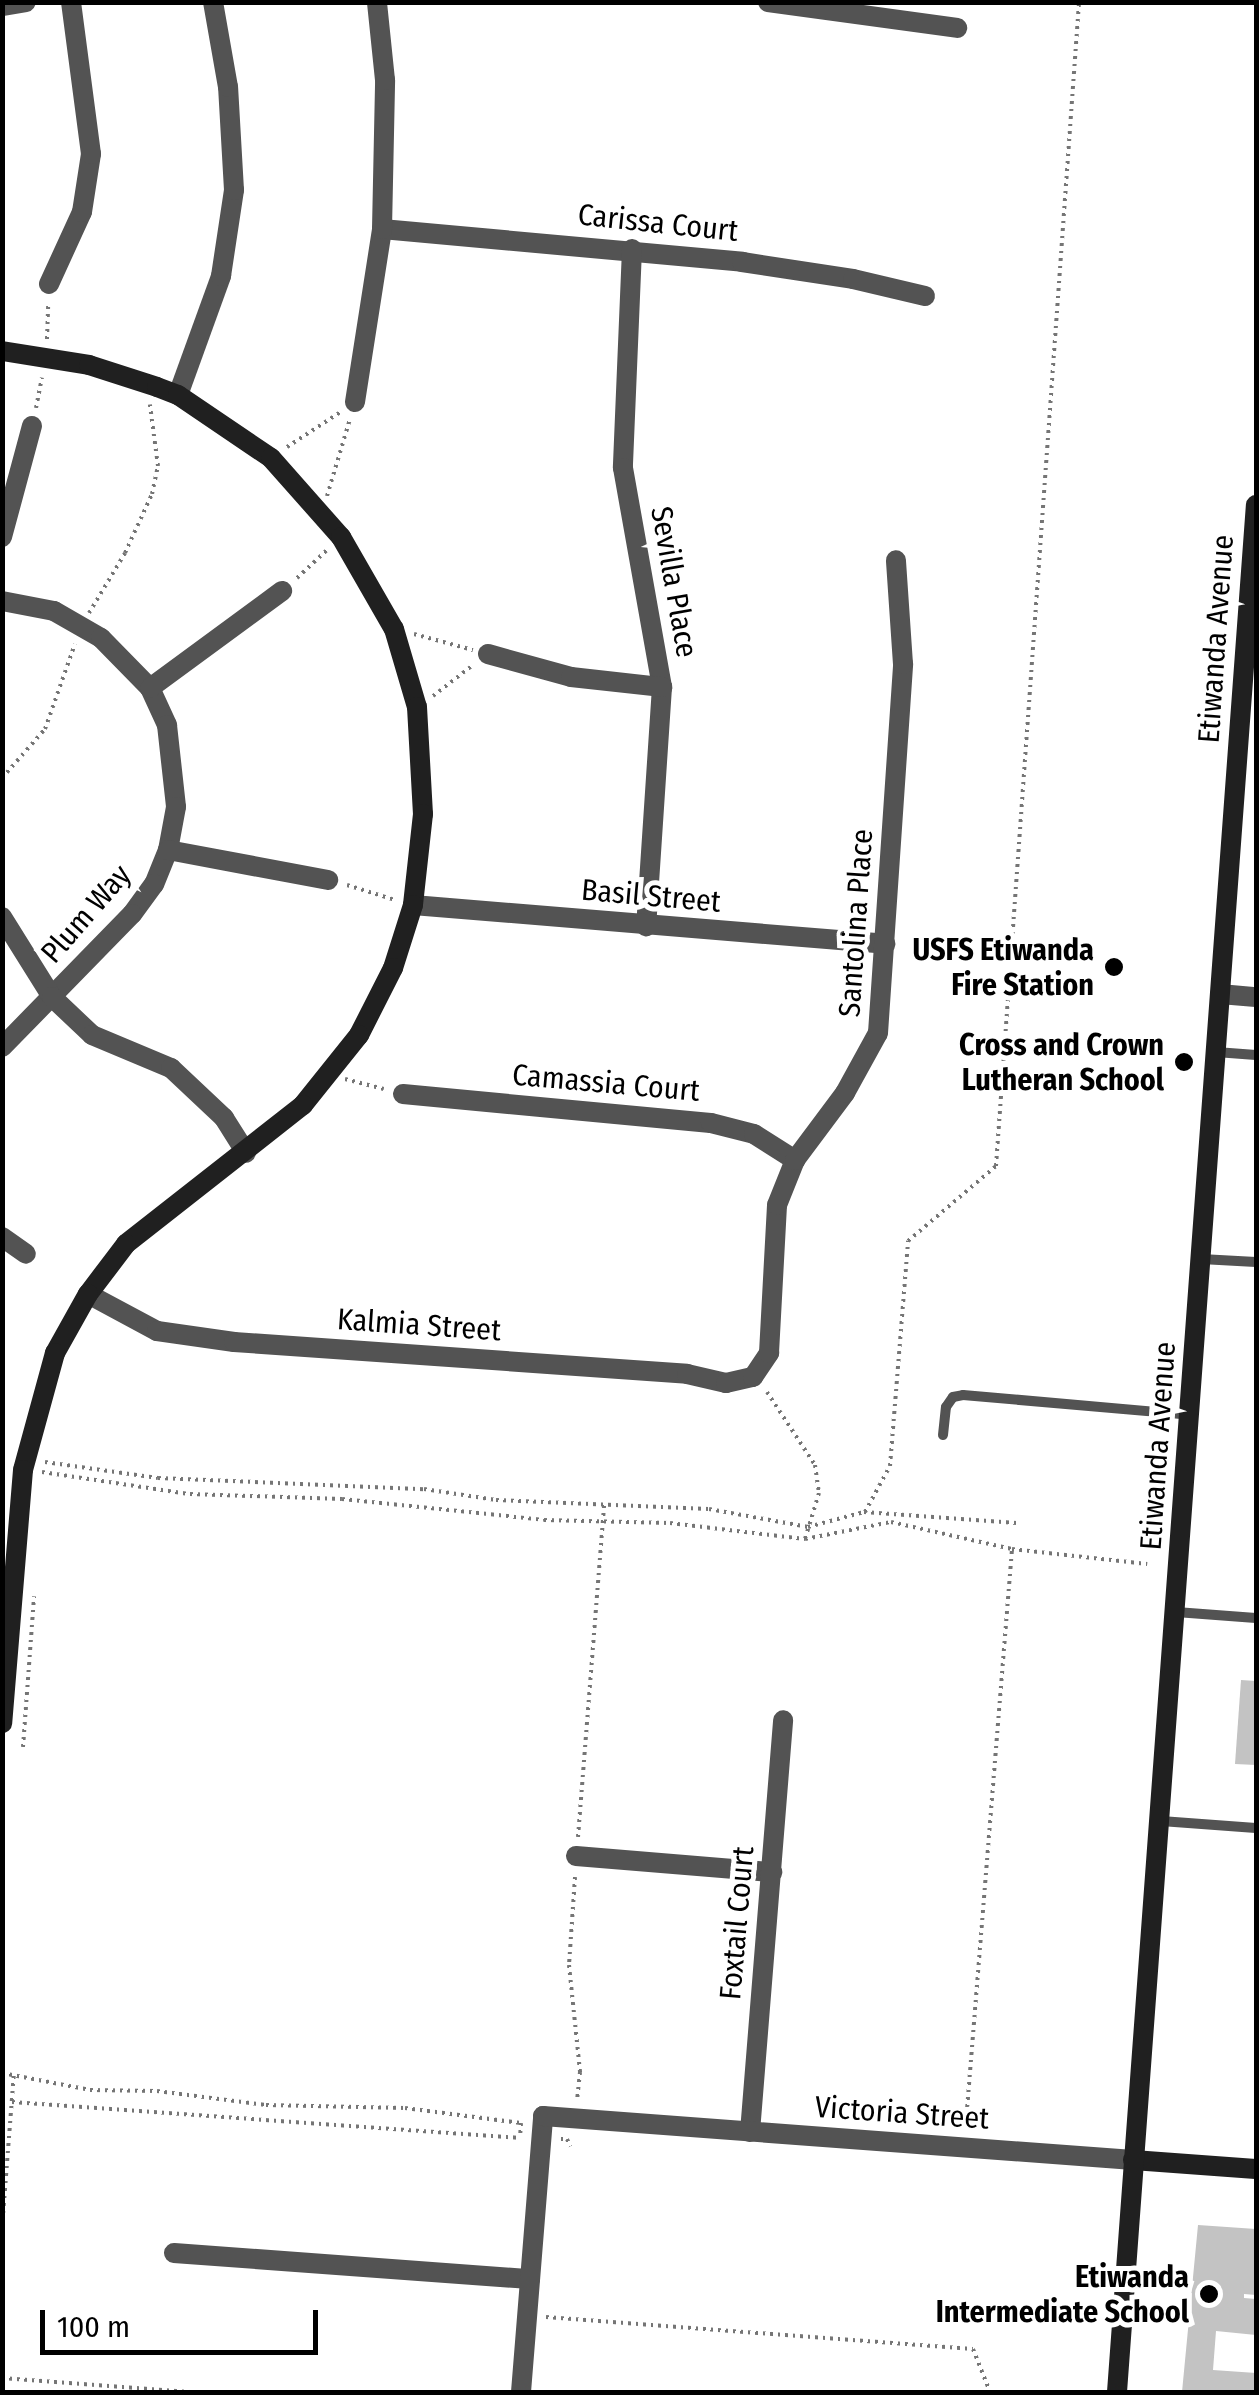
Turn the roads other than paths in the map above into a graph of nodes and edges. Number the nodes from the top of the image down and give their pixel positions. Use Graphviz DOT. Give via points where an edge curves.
graph roads {
  1 [pos="26,2"];
  2 [pos="71,2"];
  3 [pos="213,2"];
  4 [pos="377,2"];
  5 [pos="768,2"];
  6 [pos="2,6"];
  7 [pos="957,28"];
  8 [pos="382,230"];
  9 [pos="632,249"];
  10 [pos="49,284"];
  11 [pos="926,296"];
  12 [pos="2,351"];
  13 [pos="178,395"];
  14 [pos="356,402"];
  15 [pos="32,426"];
  16 [pos="1256,504"];
  17 [pos="2,537"];
  18 [pos="896,560"];
  19 [pos="282,591"];
  20 [pos="2,602"];
  21 [pos="488,654"];
  22 [pos="662,687"];
  23 [pos="150,688"];
  24 [pos="168,850"];
  25 [pos="328,880"];
  26 [pos="412,905"];
  27 [pos="2,917"];
  28 [pos="646,926"];
  29 [pos="885,944"];
  30 [pos="1220,994"];
  31 [pos="1256,996"];
  32 [pos="52,997"];
  33 [pos="2,1046"];
  34 [pos="1216,1052"];
  35 [pos="1256,1055"];
  36 [pos="404,1094"];
  37 [pos="246,1153"];
  38 [pos="795,1160"];
  39 [pos="2,1237"];
  40 [pos="26,1254"];
  41 [pos="1201,1258"];
  42 [pos="1256,1262"];
  43 [pos="88,1294"];
  44 [pos="754,1377"];
  45 [pos="1190,1414"];
  46 [pos="942,1435"];
  47 [pos="1176,1612"];
  48 [pos="1256,1618"];
  49 [pos="4,1686"];
  50 [pos="782,1720"];
  51 [pos="2,1722"];
  52 [pos="1161,1821"];
  53 [pos="1256,1828"];
  54 [pos="576,1856"];
  55 [pos="772,1872"];
  56 [pos="750,2132"];
  57 [pos="1133,2160"];
  58 [pos="1256,2169"];
  59 [pos="174,2253"];
  60 [pos="530,2280"];
  61 [pos="521,2392"];
  62 [pos="1117,2392"];
  1 -- 6 [label="street"];
  2 -- 10 [label="street" via="91,154 82,212"];
  3 -- 13 [label="street" via="228,87 234,190 220,276"];
  4 -- 8 [label="street" via="385,80"];
  5 -- 7 [label="street"];
  8 -- 9 [label="street, Carissa Court"];
  8 -- 14 [label="street"];
  9 -- 11 [label="street, Carissa Court" via="853,279"];
  9 -- 22 [label="street, Sevilla Place" via="623,468"];
  12 -- 13 [label="street" via="90,365"];
  13 -- 26 [label="street" via="271,458 341,538 394,629 417,708 423,814"];
  15 -- 17 [label="street"];
  16 -- 30 [label="street, Etiwanda Avenue"];
  18 -- 29 [label="street, Santolina Place" via="903,664"];
  19 -- 23 [label="street"];
  20 -- 23 [label="street, Plum Way" via="54,611 101,638"];
  21 -- 22 [label="street" via="571,677"];
  22 -- 28 [label="street, Sevilla Place"];
  23 -- 24 [label="street, Plum Way" via="174,764"];
  24 -- 25 [label="street"];
  24 -- 32 [label="street, Plum Way" via="132,914"];
  26 -- 28 [label="street, Basil Street"];
  26 -- 37 [label="street" via="393,968 359,1035 304,1105"];
  27 -- 32 [label="street"];
  28 -- 29 [label="street, Basil Street"];
  29 -- 38 [label="street, Santolina Place" via="878,1033 845,1093"];
  30 -- 31 [label="street"];
  30 -- 34 [label="street, Etiwanda Avenue"];
  32 -- 33 [label="street, Plum Way"];
  32 -- 37 [label="street" via="92,1035 171,1068 224,1118"];
  34 -- 35 [label="lane"];
  34 -- 41 [label="street, Etiwanda Avenue"];
  36 -- 38 [label="street, Camassia Court" via="711,1122 754,1134"];
  37 -- 43 [label="street" via="126,1244"];
  38 -- 44 [label="street, Santolina Place" via="777,1206 769,1353"];
  39 -- 40 [label="street"];
  41 -- 42 [label="lane"];
  41 -- 45 [label="street, Etiwanda Avenue"];
  43 -- 44 [label="street, Kalmia Street" via="157,1330 234,1342 687,1374 726,1383"];
  43 -- 49 [label="street" via="55,1353 27,1453"];
  45 -- 46 [label="lane" via="963,1395 946,1407"];
  45 -- 47 [label="street, Etiwanda Avenue"];
  47 -- 48 [label="lane"];
  47 -- 52 [label="street, Etiwanda Avenue"];
  49 -- 51 [label="street"];
  50 -- 55 [label="street, Foxtail Court"];
  52 -- 53 [label="lane"];
  52 -- 57 [label="street, Etiwanda Avenue"];
  54 -- 55 [label="street"];
  55 -- 56 [label="street, Foxtail Court"];
  56 -- 57 [label="street, Victoria Street"];
  56 -- 60 [label="street, Victoria Street" via="543,2116"];
  57 -- 58 [label="street, Victoria Street"];
  57 -- 62 [label="street, Etiwanda Avenue"];
  59 -- 60 [label="street"];
  60 -- 61 [label="street"];
}
